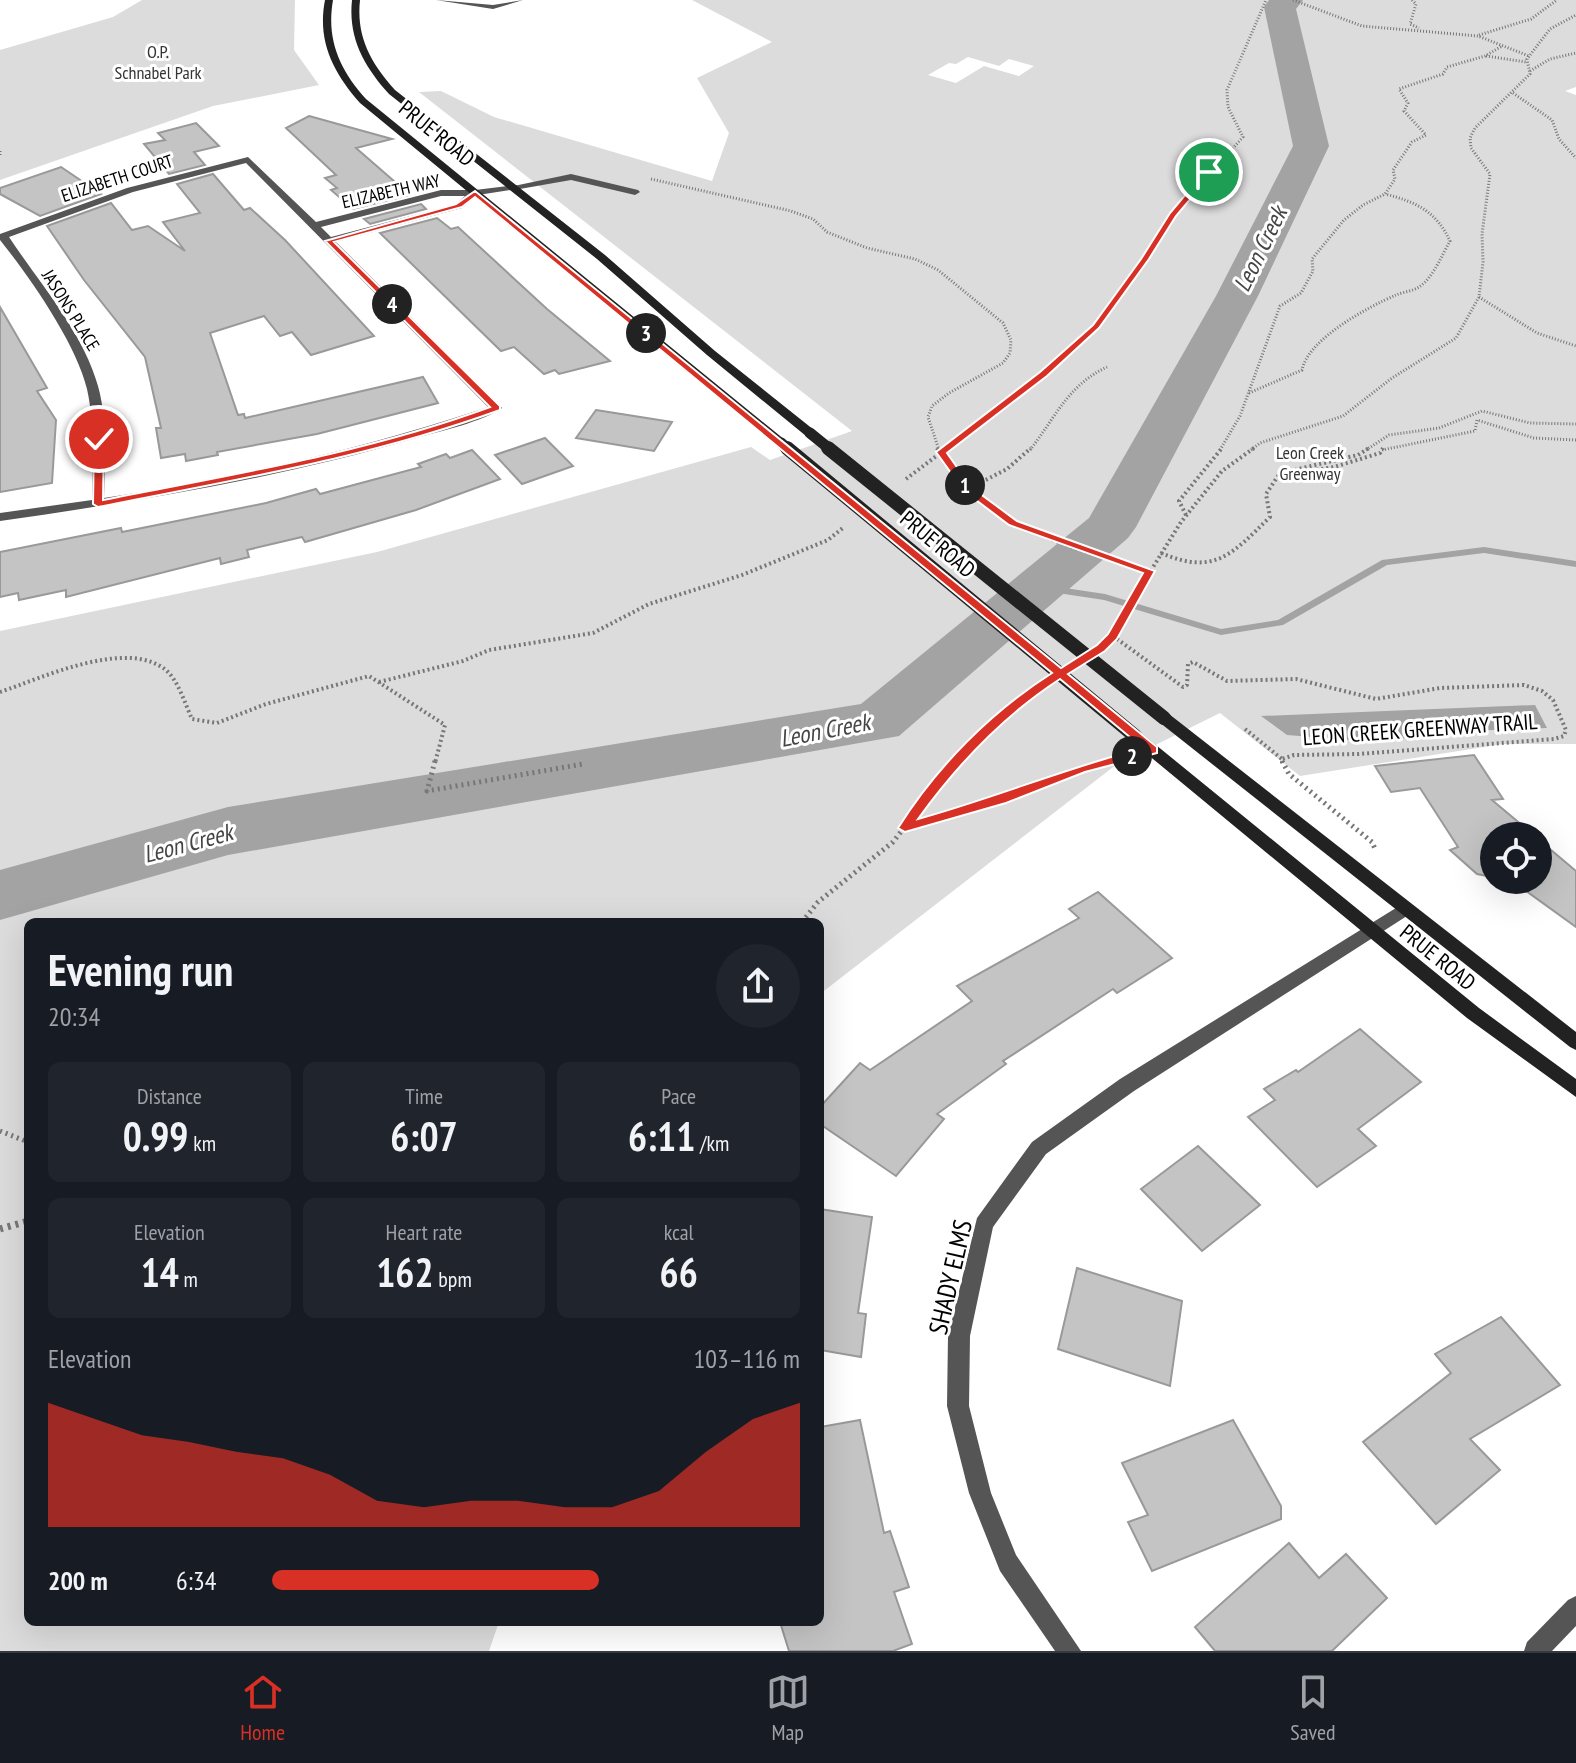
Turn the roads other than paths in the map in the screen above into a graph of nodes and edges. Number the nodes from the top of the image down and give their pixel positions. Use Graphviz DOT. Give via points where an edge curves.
graph roads {
  1 [pos="329,0"];
  2 [pos="356,0"];
  3 [pos="440,0"];
  4 [pos="519,0"];
  5 [pos="248,160"];
  6 [pos="514,187"];
  7 [pos="635,192"];
  8 [pos="475,193"];
  9 [pos="314,226"];
  10 [pos="1,237"];
  11 [pos="329,241"];
  12 [pos="98,504"];
  13 [pos="0,517"];
  14 [pos="1404,909"];
  15 [pos="1370,931"];
  16 [pos="1576,1042"];
  17 [pos="1576,1089"];
  18 [pos="1576,1608"];
  19 [pos="1069,1651"];
  20 [pos="1536,1651"];
  1 -- 8 [label="main road, PRUE ROAD" via="327,44 346,83"];
  2 -- 6 [label="main road, PRUE ROAD" via="356,41 376,76"];
  3 -- 4 [label="street" via="493,7"];
  5 -- 9 [label="street, ELIZABETH WAY"];
  5 -- 10 [label="street, ELIZABETH COURT" via="130,190"];
  6 -- 7 [label="street, ELIZABETH WAY" via="571,177"];
  6 -- 8 [label="street, ELIZABETH WAY"];
  6 -- 14 [label="main road, PRUE ROAD, bridge" via="810,433"];
  8 -- 9 [label="street, ELIZABETH WAY" via="441,193"];
  8 -- 11 [label="street, ELIZABETH WAY" via="459,206"];
  8 -- 15 [label="main road, PRUE ROAD, bridge"];
  9 -- 11 [label="street, ELIZABETH WAY"];
  10 -- 12 [label="street, JASONS PLACE" via="90,376 99,439"];
  11 -- 12 [label="street, ELIZABETH WAY" via="496,408 364,451"];
  12 -- 13 [label="street"];
  14 -- 15 [label="street, SHADY ELMS"];
  14 -- 16 [label="main road, PRUE ROAD"];
  15 -- 17 [label="main road, PRUE ROAD"];
  15 -- 19 [label="street, SHADY ELMS" via="1127,1085 1039,1148 984,1224 959,1336 958,1406 980,1493 1008,1563"];
  18 -- 20 [label="street"];
}
